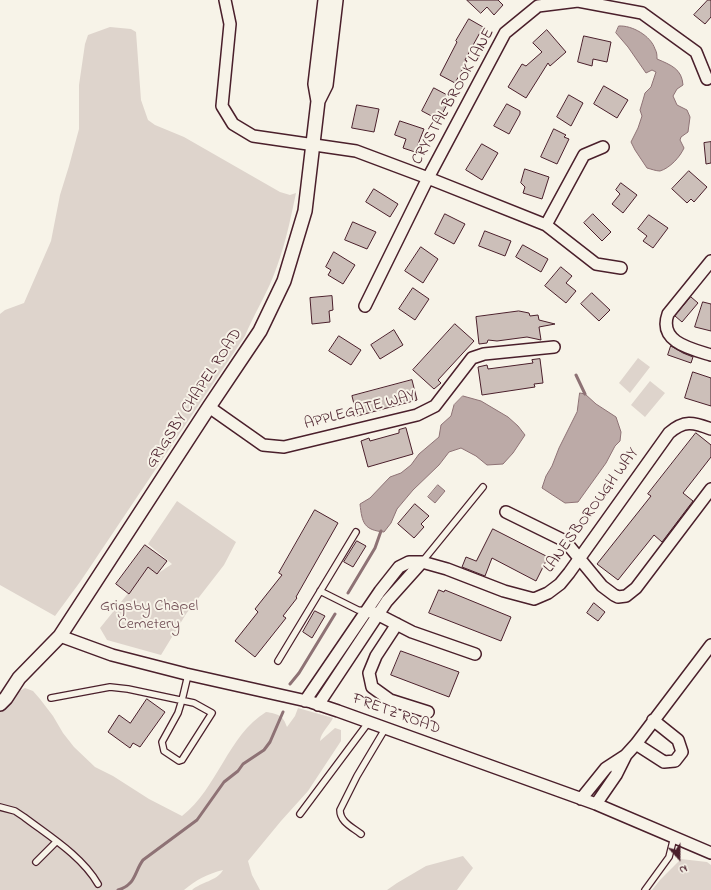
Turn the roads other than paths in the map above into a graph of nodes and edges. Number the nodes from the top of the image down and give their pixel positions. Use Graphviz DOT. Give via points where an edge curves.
graph roads {
  1 [pos="224,0"];
  2 [pos="325,0"];
  3 [pos="336,0"];
  4 [pos="707,79"];
  5 [pos="318,102"];
  6 [pos="313,146"];
  7 [pos="603,147"];
  8 [pos="428,178"];
  9 [pos="546,225"];
  10 [pos="711,261"];
  11 [pos="621,268"];
  12 [pos="700,274"];
  13 [pos="711,278"];
  14 [pos="365,306"];
  15 [pos="554,347"];
  16 [pos="711,355"];
  17 [pos="209,407"];
  18 [pos="711,429"];
  19 [pos="484,487"];
  20 [pos="711,489"];
  21 [pos="506,512"];
  22 [pos="356,532"];
  23 [pos="580,557"];
  24 [pos="422,562"];
  25 [pos="320,591"];
  26 [pos="366,611"];
  27 [pos="377,614"];
  28 [pos="397,624"];
  29 [pos="60,636"];
  30 [pos="711,645"];
  31 [pos="475,654"];
  32 [pos="336,656"];
  33 [pos="278,662"];
  34 [pos="346,663"];
  35 [pos="188,675"];
  36 [pos="19,678"];
  37 [pos="0,688"];
  38 [pos="51,698"];
  39 [pos="182,700"];
  40 [pos="305,701"];
  41 [pos="0,704"];
  42 [pos="318,705"];
  43 [pos="428,712"];
  44 [pos="653,720"];
  45 [pos="368,723"];
  46 [pos="385,729"];
  47 [pos="636,744"];
  48 [pos="626,755"];
  49 [pos="581,799"];
  50 [pos="596,804"];
  51 [pos="0,807"];
  52 [pos="300,814"];
  53 [pos="361,834"];
  54 [pos="674,837"];
  55 [pos="56,842"];
  56 [pos="711,853"];
  57 [pos="36,862"];
  58 [pos="98,884"];
  59 [pos="645,890"];
  1 -- 6 [label="street" via="230,24 222,106 233,124 253,136"];
  2 -- 5 [label="street, GRIGSBY CHAPEL ROAD" via="314,84"];
  3 -- 5 [label="street, GRIGSBY CHAPEL ROAD" via="326,85"];
  4 -- 8 [label="street, CRYSTAL BROOK LANE" via="696,52 642,13 578,2 538,6 505,33"];
  5 -- 6 [label="street, GRIGSBY CHAPEL ROAD"];
  6 -- 8 [label="street" via="356,151"];
  6 -- 17 [label="street, GRIGSBY CHAPEL ROAD" via="305,211 284,281 260,331"];
  7 -- 9 [label="street" via="584,155"];
  8 -- 9 [label="street"];
  8 -- 14 [label="street, CRYSTAL BROOK LANE"];
  9 -- 11 [label="street" via="596,264"];
  10 -- 12 [label="street"];
  12 -- 13 [label="street"];
  12 -- 16 [label="street" via="668,314 666,328 677,342"];
  15 -- 17 [label="street, APPLEGATE WAY" via="484,354 472,358 435,406 417,415 284,447 263,445"];
  17 -- 29 [label="street, GRIGSBY CHAPEL ROAD"];
  18 -- 23 [label="street, LANESBOROUGH WAY" via="686,423 669,433"];
  19 -- 24 [label="lane"];
  20 -- 23 [label="street" via="636,588 626,596 618,597 607,591"];
  21 -- 23 [label="street" via="565,540"];
  22 -- 25 [label="lane"];
  23 -- 24 [label="street, LANESBOROUGH WAY" via="560,584 548,593 534,598 504,591"];
  24 -- 26 [label="street, LANESBOROUGH WAY" via="409,562 399,566"];
  24 -- 27 [label="street"];
  25 -- 26 [label="lane" via="358,610"];
  25 -- 33 [label="lane"];
  26 -- 27 [label="street"];
  26 -- 32 [label="street, LANESBOROUGH WAY"];
  27 -- 28 [label="street"];
  27 -- 34 [label="street"];
  28 -- 31 [label="street" via="412,632"];
  28 -- 43 [label="street" via="376,656 369,673 372,687 390,700"];
  29 -- 35 [label="street, FRETZ ROAD" via="112,655"];
  29 -- 36 [label="street, GRIGSBY CHAPEL ROAD"];
  30 -- 44 [label="street"];
  32 -- 34 [label="street"];
  32 -- 40 [label="street, LANESBOROUGH WAY"];
  34 -- 42 [label="street"];
  35 -- 39 [label="lane"];
  35 -- 40 [label="street, FRETZ ROAD"];
  36 -- 37 [label="street, GRIGSBY CHAPEL ROAD"];
  36 -- 41 [label="street, GRIGSBY CHAPEL ROAD"];
  38 -- 39 [label="lane" via="110,687"];
  39 -- 39 [label="lane" via="162,742 164,751 179,761 212,713"];
  40 -- 42 [label="street, FRETZ ROAD"];
  42 -- 45 [label="street, FRETZ ROAD"];
  44 -- 47 [label="street"];
  44 -- 47 [label="street" via="678,740 682,752 675,761 664,762"];
  45 -- 46 [label="street, FRETZ ROAD"];
  45 -- 52 [label="lane"];
  46 -- 49 [label="street, FRETZ ROAD"];
  46 -- 53 [label="lane" via="340,810 344,821"];
  47 -- 48 [label="street"];
  48 -- 49 [label="street" via="606,768"];
  48 -- 50 [label="street"];
  49 -- 50 [label="street, FRETZ ROAD"];
  50 -- 54 [label="street, FRETZ ROAD"];
  51 -- 55 [label="lane" via="24,816"];
  54 -- 56 [label="street, FRETZ ROAD"];
  54 -- 59 [label="lane" via="669,857"];
  55 -- 57 [label="lane"];
  55 -- 58 [label="lane" via="85,866"];
}
